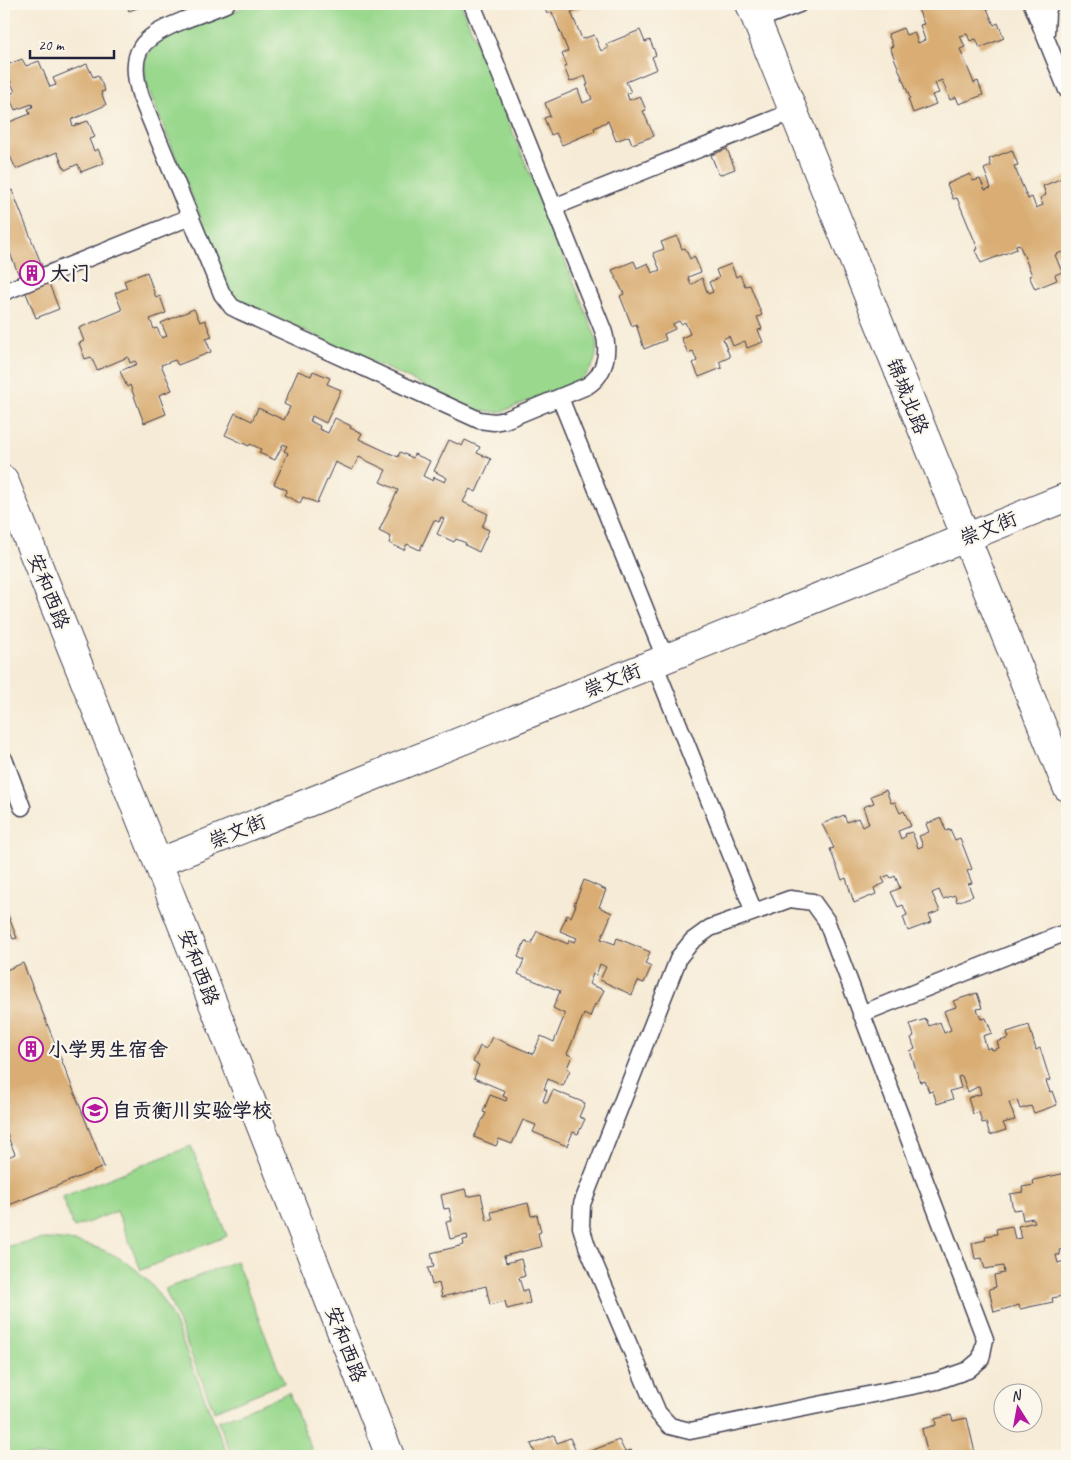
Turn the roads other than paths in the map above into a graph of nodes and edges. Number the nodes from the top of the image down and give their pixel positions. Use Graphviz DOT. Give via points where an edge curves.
graph roads {
  1 [pos="226,4"];
  2 [pos="472,4"];
  3 [pos="799,4"];
  4 [pos="1032,4"];
  5 [pos="1050,4"];
  6 [pos="754,12"];
  7 [pos="1047,39"];
  8 [pos="1067,90"];
  9 [pos="794,111"];
  10 [pos="554,207"];
  11 [pos="190,217"];
  12 [pos="4,292"];
  13 [pos="560,398"];
  14 [pos="4,480"];
  15 [pos="1067,497"];
  16 [pos="966,537"];
  17 [pos="659,661"];
  18 [pos="4,759"];
  19 [pos="1067,787"];
  20 [pos="22,807"];
  21 [pos="158,863"];
  22 [pos="754,912"];
  23 [pos="1067,932"];
  24 [pos="861,1014"];
  25 [pos="390,1456"];
  1 -- 11 [label="lane" via="161,30 145,41 135,62 141,97"];
  2 -- 10 [label="lane"];
  3 -- 6 [label="lane"];
  4 -- 7 [label="lane"];
  5 -- 7 [label="lane"];
  6 -- 9 [label="street, 锦城北路"];
  7 -- 8 [label="lane"];
  9 -- 10 [label="lane"];
  9 -- 16 [label="street, 锦城北路"];
  10 -- 13 [label="lane" via="606,338 607,352 594,382"];
  11 -- 12 [label="lane"];
  11 -- 13 [label="lane" via="222,294 232,307 479,420 506,420"];
  13 -- 17 [label="lane"];
  14 -- 21 [label="street, 安和西路"];
  15 -- 16 [label="street, 崇文街"];
  16 -- 17 [label="street, 崇文街"];
  16 -- 19 [label="street, 锦城北路"];
  17 -- 21 [label="street, 崇文街"];
  17 -- 22 [label="lane"];
  18 -- 20 [label="lane"];
  21 -- 25 [label="street, 安和西路"];
  22 -- 24 [label="lane" via="790,899 812,902 826,920"];
  22 -- 24 [label="lane" via="710,928 692,941 679,957 582,1204 581,1227 587,1246 658,1413 670,1426 690,1431 937,1381 968,1370 981,1358 984,1339"];
  23 -- 24 [label="lane"];
}
